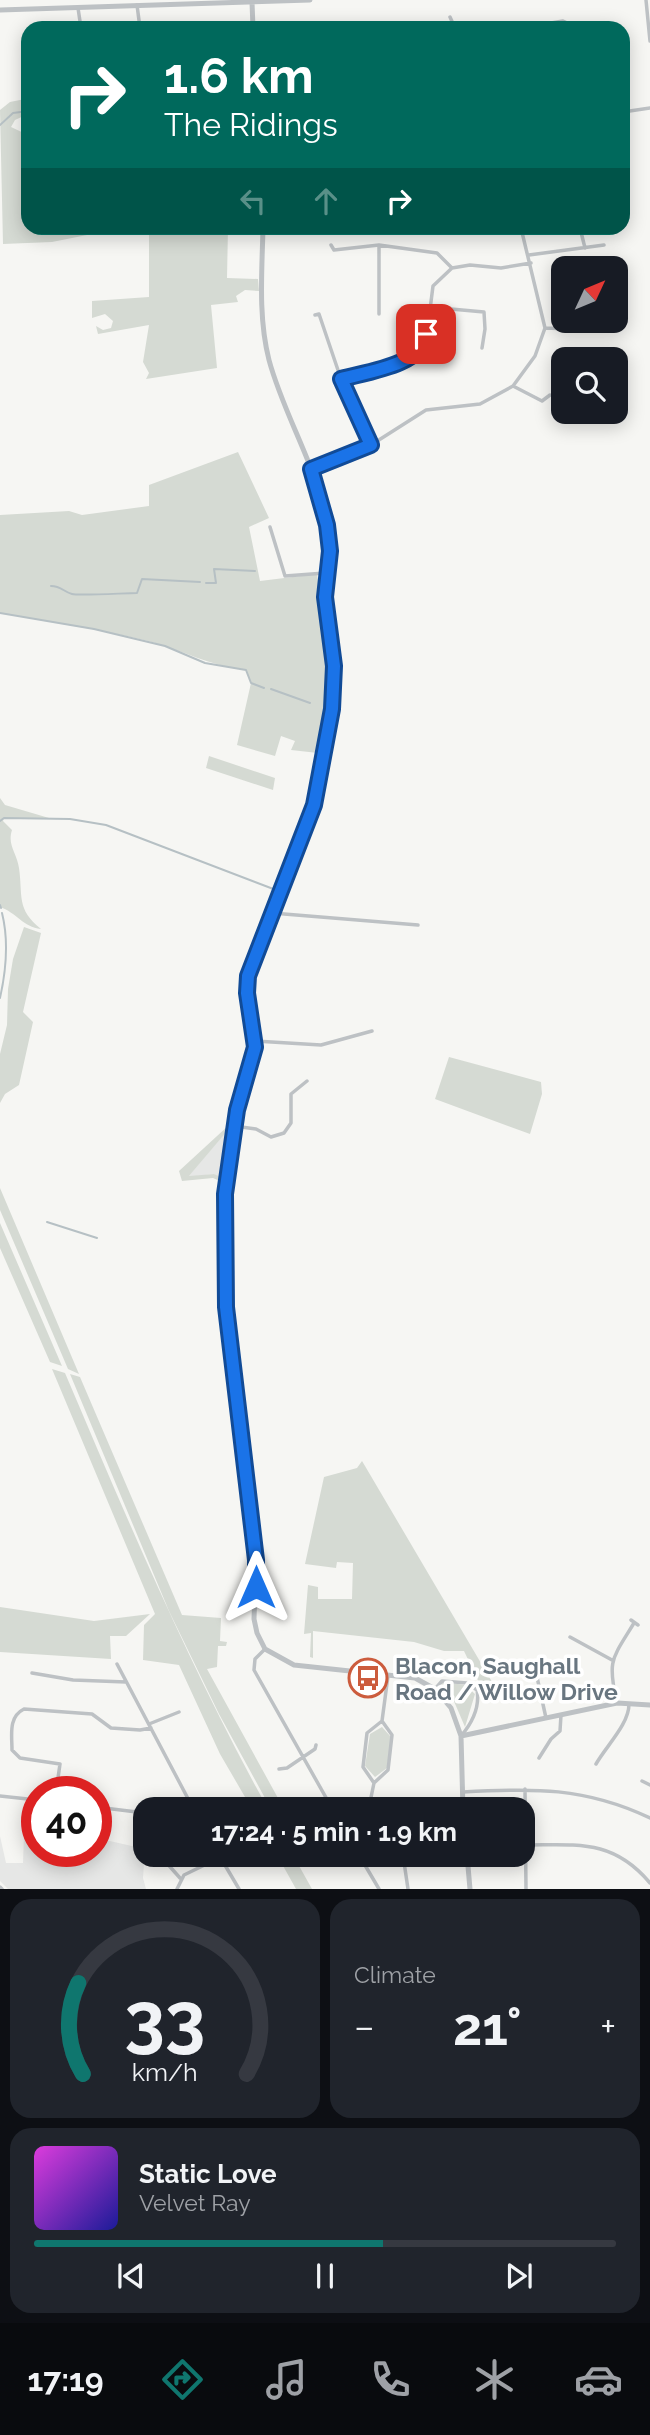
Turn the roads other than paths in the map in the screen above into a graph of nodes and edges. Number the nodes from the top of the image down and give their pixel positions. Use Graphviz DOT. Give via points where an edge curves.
graph roads {
  1 [pos="310,0"];
  2 [pos="646,0"];
  3 [pos="252,2"];
  4 [pos="137,5"];
  5 [pos="78,8"];
  6 [pos="0,10"];
  7 [pos="649,12"];
  8 [pos="450,17"];
  9 [pos="80,21"];
  10 [pos="139,21"];
  11 [pos="253,21"];
  12 [pos="452,21"];
  13 [pos="650,41"];
  14 [pos="650,108"];
  15 [pos="630,111"];
  16 [pos="263,235"];
  17 [pos="524,235"];
  18 [pos="582,235"];
  19 [pos="379,245"];
  20 [pos="604,245"];
  21 [pos="585,247"];
  22 [pos="333,256"];
  23 [pos="529,256"];
  24 [pos="531,263"];
  25 [pos="452,268"];
  26 [pos="486,304"];
  27 [pos="429,307"];
  28 [pos="484,312"];
  29 [pos="319,314"];
  30 [pos="379,314"];
  31 [pos="545,328"];
  32 [pos="551,328"];
  33 [pos="481,348"];
  34 [pos="341,379"];
  35 [pos="513,386"];
  36 [pos="549,399"];
  37 [pos="371,445"];
  38 [pos="311,469"];
  39 [pos="270,527"];
  40 [pos="327,573"];
  41 [pos="272,914"];
  42 [pos="418,925"];
  43 [pos="372,1031"];
  44 [pos="255,1041"];
  45 [pos="307,1081"];
  46 [pos="234,1126"];
  47 [pos="634,1623"];
  48 [pos="570,1637"];
  49 [pos="265,1648"];
  50 [pos="611,1660"];
  51 [pos="117,1664"];
  52 [pos="32,1673"];
  53 [pos="388,1675"];
  54 [pos="530,1678"];
  55 [pos="126,1682"];
  56 [pos="435,1689"];
  57 [pos="617,1703"];
  58 [pos="629,1703"];
  59 [pos="650,1705"];
  60 [pos="561,1715"];
  61 [pos="546,1718"];
  62 [pos="177,1720"];
  63 [pos="382,1721"];
  64 [pos="150,1726"];
  65 [pos="461,1736"];
  66 [pos="317,1749"];
  67 [pos="304,1757"];
  68 [pos="542,1757"];
  69 [pos="596,1761"];
  70 [pos="279,1768"];
  71 [pos="58,1776"];
  72 [pos="650,1776"];
  73 [pos="374,1783"];
  74 [pos="646,1783"];
  75 [pos="525,1789"];
  76 [pos="461,1792"];
  77 [pos="0,1797"];
  78 [pos="187,1797"];
  79 [pos="326,1797"];
  80 [pos="371,1797"];
  81 [pos="462,1797"];
  82 [pos="525,1797"];
  83 [pos="21,1799"];
  84 [pos="112,1809"];
  85 [pos="133,1812"];
  86 [pos="650,1818"];
  87 [pos="535,1845"];
  88 [pos="171,1867"];
  89 [pos="200,1867"];
  90 [pos="226,1867"];
  91 [pos="366,1867"];
  92 [pos="405,1867"];
  93 [pos="468,1867"];
  94 [pos="526,1867"];
  95 [pos="180,1878"];
  96 [pos="650,1882"];
  97 [pos="177,1889"];
  98 [pos="239,1889"];
  99 [pos="379,1889"];
  100 [pos="408,1889"];
  101 [pos="470,1889"];
  102 [pos="526,1889"];
  1 -- 3 [label="street"];
  2 -- 7 [label="street"];
  3 -- 4 [label="street"];
  3 -- 11 [label="street"];
  4 -- 5 [label="street"];
  4 -- 10 [label="street"];
  5 -- 6 [label="street"];
  5 -- 9 [label="street"];
  7 -- 13 [label="street"];
  8 -- 12 [label="street"];
  14 -- 15 [label="street"];
  16 -- 38 [label="street" via="266,347"];
  17 -- 23 [label="street"];
  18 -- 21 [label="street"];
  19 -- 22 [label="street" via="333,247"];
  19 -- 25 [label="street" via="437,253"];
  19 -- 30 [label="street"];
  20 -- 21 [label="street"];
  21 -- 23 [label="street"];
  23 -- 24 [label="street"];
  24 -- 25 [label="street"];
  24 -- 31 [label="street"];
  25 -- 27 [label="street" via="433,286"];
  26 -- 28 [label="street"];
  27 -- 28 [label="street"];
  27 -- 34 [label="street" via="426,341 416,354"];
  28 -- 33 [label="street"];
  29 -- 34 [label="street"];
  31 -- 32 [label="street"];
  31 -- 35 [label="street" via="535,356"];
  34 -- 37 [label="street"];
  35 -- 36 [label="street" via="533,398"];
  35 -- 37 [label="street" via="480,404 426,410"];
  37 -- 38 [label="street"];
  38 -- 40 [label="street" via="327,525"];
  39 -- 40 [label="street" via="285,576"];
  40 -- 41 [label="street" via="325,597 334,666 329,729 314,805"];
  41 -- 42 [label="street"];
  41 -- 44 [label="street" via="247,985"];
  43 -- 44 [label="street" via="321,1045"];
  44 -- 46 [label="street"];
  45 -- 46 [label="street" via="291,1094 291,1126 284,1133 271,1137"];
  46 -- 49 [label="street" via="225,1194 226,1307 256,1560 254,1619"];
  47 -- 50 [label="street"];
  48 -- 50 [label="street"];
  49 -- 53 [label="street" via="293,1665"];
  49 -- 67 [label="street" via="255,1659 254,1670"];
  50 -- 57 [label="street"];
  51 -- 55 [label="street"];
  52 -- 55 [label="street"];
  53 -- 56 [label="street" via="415,1678"];
  53 -- 63 [label="street"];
  54 -- 61 [label="street" via="537,1674"];
  55 -- 64 [label="street"];
  56 -- 65 [label="street" via="451,1708"];
  56 -- 65 [label="street" via="442,1681 477,1690 472,1721"];
  57 -- 58 [label="street"];
  57 -- 60 [label="street"];
  58 -- 59 [label="street"];
  58 -- 69 [label="street" via="627,1720"];
  60 -- 61 [label="street"];
  60 -- 68 [label="street" via="560,1731"];
  61 -- 65 [label="street"];
  62 -- 64 [label="street" via="177,1713"];
  63 -- 73 [label="street" via="392,1735 388,1770"];
  63 -- 73 [label="street" via="367,1733 363,1766"];
  64 -- 71 [label="street" via="111,1728 92,1714 18,1712 12,1723 12,1750 20,1758 60,1764"];
  64 -- 78 [label="street"];
  65 -- 76 [label="street"];
  66 -- 67 [label="street"];
  67 -- 70 [label="street"];
  67 -- 79 [label="street"];
  72 -- 74 [label="street"];
  73 -- 80 [label="street"];
  75 -- 76 [label="street"];
  75 -- 82 [label="street"];
  75 -- 86 [label="street" via="596,1797"];
  76 -- 81 [label="street"];
  77 -- 83 [label="street"];
  84 -- 85 [label="street"];
  87 -- 96 [label="street" via="593,1845 623,1858"];
  88 -- 95 [label="street"];
  89 -- 95 [label="street"];
  90 -- 98 [label="street"];
  91 -- 99 [label="street"];
  92 -- 100 [label="street"];
  93 -- 101 [label="street"];
  94 -- 102 [label="street"];
  95 -- 97 [label="street"];
}
